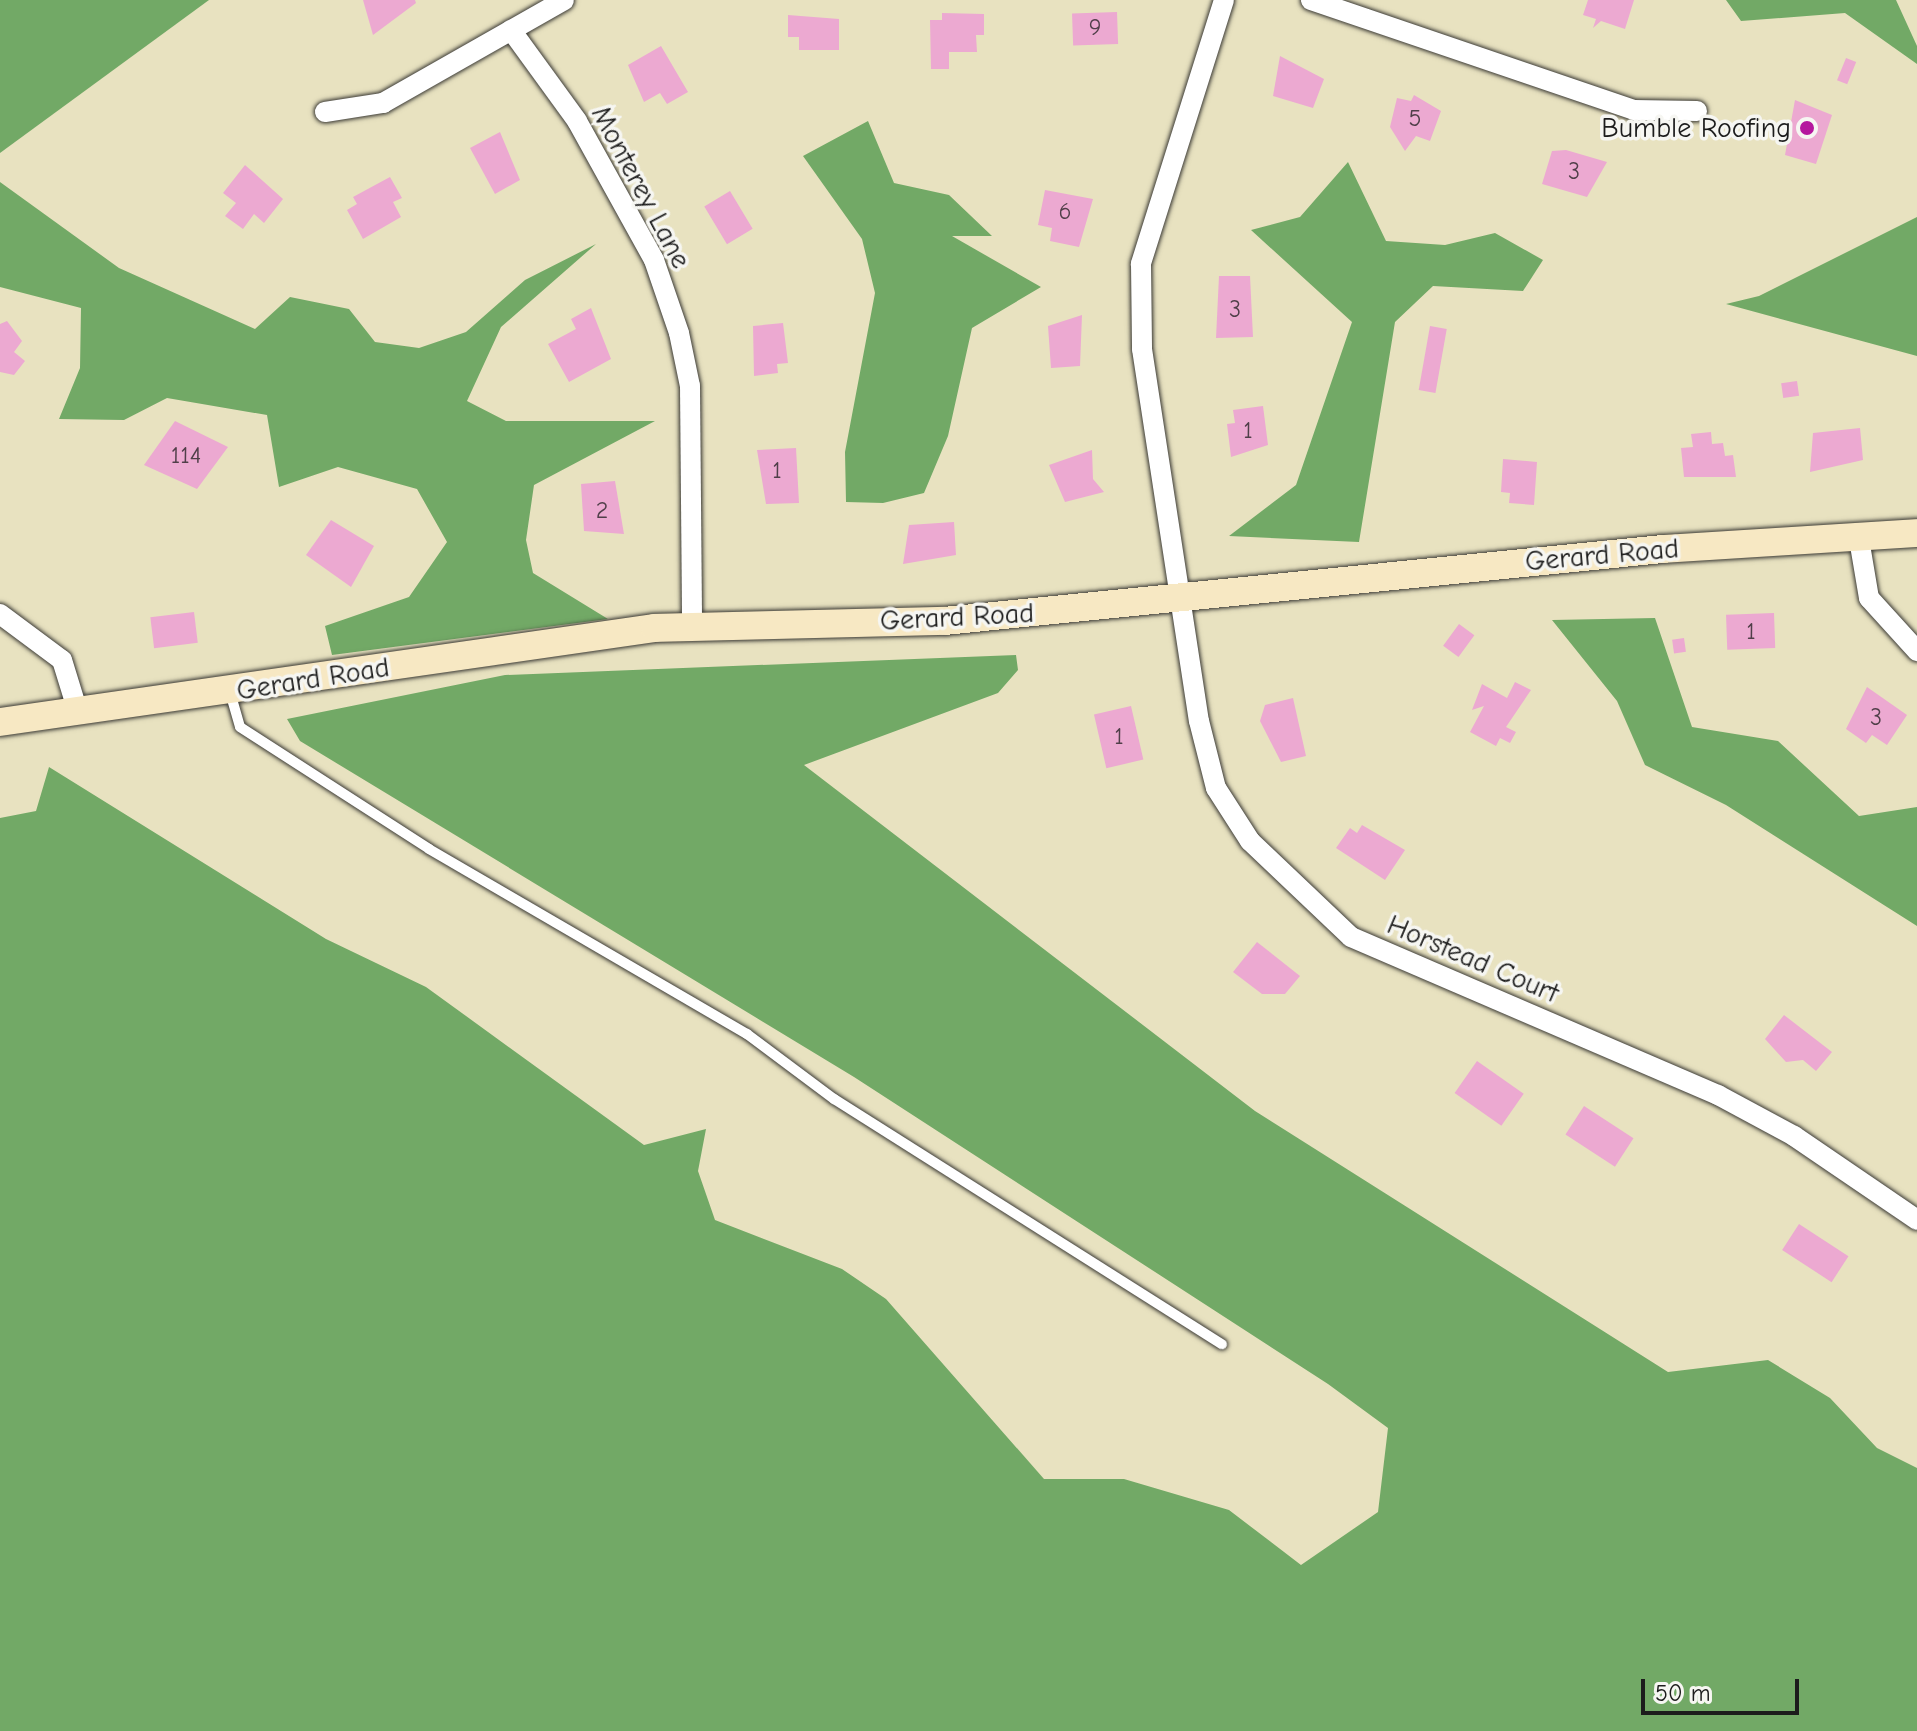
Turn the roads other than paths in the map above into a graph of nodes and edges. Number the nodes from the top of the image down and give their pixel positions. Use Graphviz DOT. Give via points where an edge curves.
graph roads {
  1 [pos="564,0"];
  2 [pos="1224,0"];
  3 [pos="1311,0"];
  4 [pos="511,30"];
  5 [pos="1697,111"];
  6 [pos="325,112"];
  7 [pos="1858,533"];
  8 [pos="1917,533"];
  9 [pos="1185,600"];
  10 [pos="0,614"];
  11 [pos="692,626"];
  12 [pos="1917,651"];
  13 [pos="230,692"];
  14 [pos="78,712"];
  15 [pos="0,722"];
  16 [pos="1917,1220"];
  17 [pos="1222,1344"];
  1 -- 4 [label="street"];
  2 -- 9 [label="street, Horstead Court" via="1141,264 1142,349"];
  3 -- 5 [label="street" via="1634,110"];
  4 -- 6 [label="street" via="383,103"];
  4 -- 11 [label="street, Monterey Lane" via="601,163 654,260 679,333 690,386"];
  7 -- 8 [label="street, Gerard Road"];
  7 -- 9 [label="street, Gerard Road" via="1321,581"];
  7 -- 12 [label="street" via="1869,598"];
  9 -- 11 [label="street, Gerard Road" via="944,621"];
  9 -- 16 [label="street, Horstead Court" via="1199,721 1216,788 1297,894 1351,937 1718,1095 1794,1136"];
  10 -- 14 [label="street" via="62,660"];
  11 -- 13 [label="street, Gerard Road"];
  13 -- 14 [label="street, Gerard Road"];
  13 -- 17 [label="lane" via="240,727 429,849 747,1034 834,1099"];
  14 -- 15 [label="street, Gerard Road"];
}
